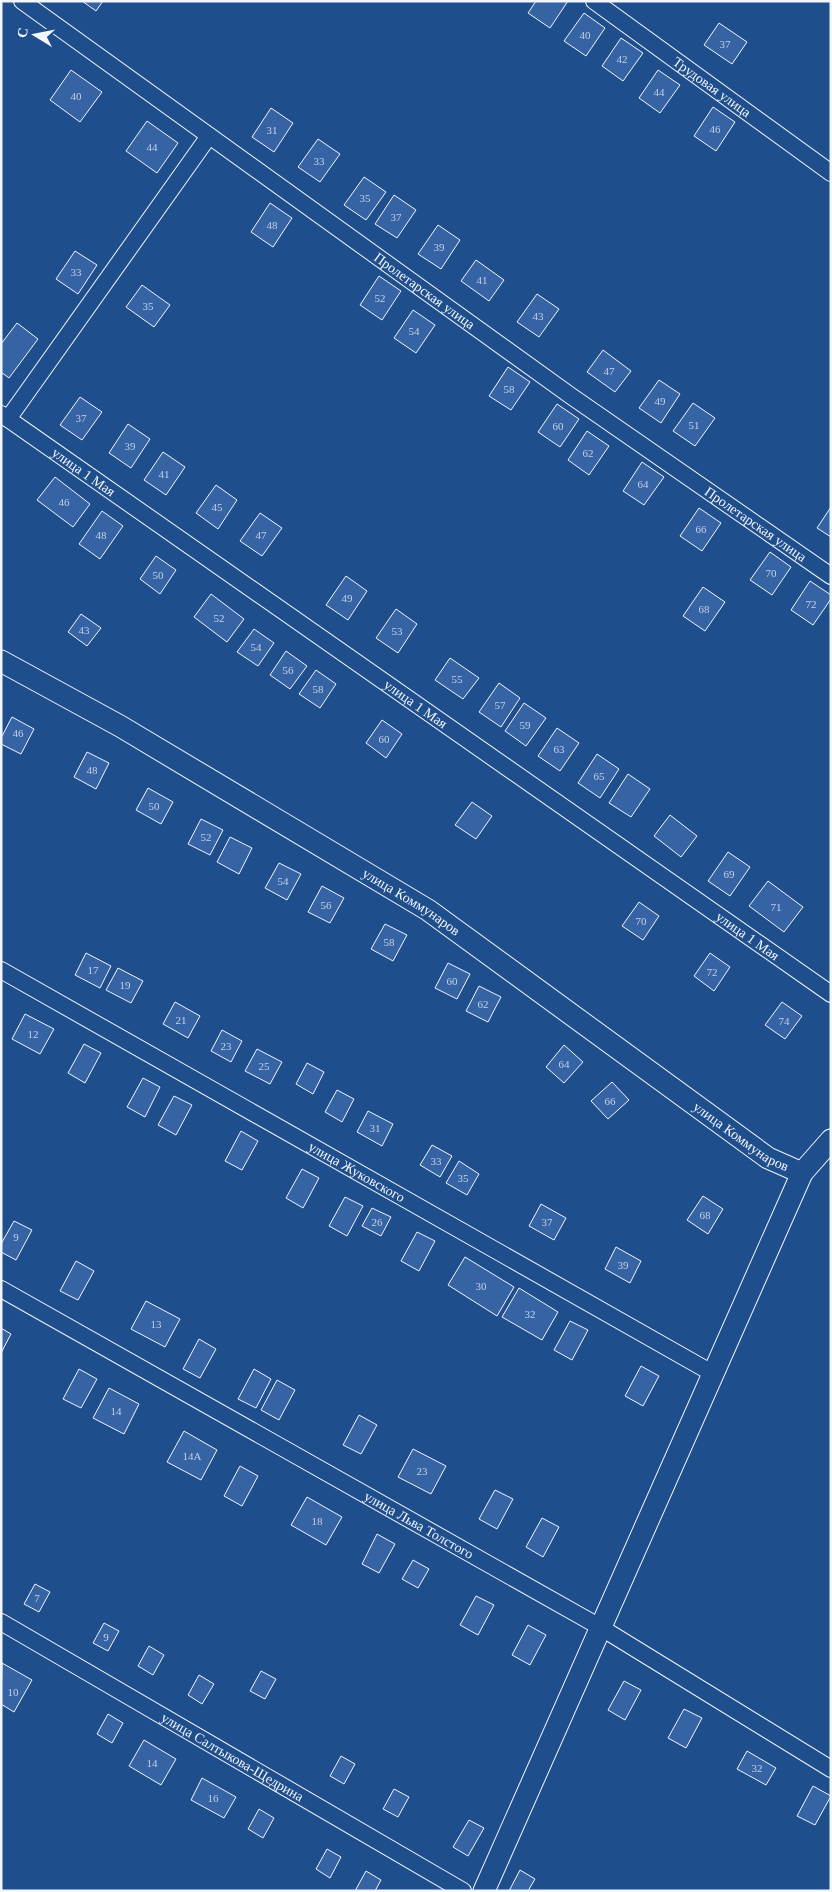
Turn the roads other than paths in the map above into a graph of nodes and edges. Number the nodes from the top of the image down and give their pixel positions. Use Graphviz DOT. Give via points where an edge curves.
graph roads {
  1 [pos="22,1"];
  2 [pos="594,1"];
  3 [pos="209,136"];
  4 [pos="831,173"];
  5 [pos="5,417"];
  6 [pos="831,576"];
  7 [pos="1,662"];
  8 [pos="1,970"];
  9 [pos="831,994"];
  10 [pos="831,1140"];
  11 [pos="802,1173"];
  12 [pos="1,1289"];
  13 [pos="712,1373"];
  14 [pos="1,1622"];
  15 [pos="600,1627"];
  16 [pos="831,1769"];
  17 [pos="463,1891"];
  18 [pos="484,1891"];
  1 -- 3 [label="street, Пролетарская улица"];
  2 -- 4 [label="street, Трудовая улица"];
  3 -- 5 [label="street"];
  3 -- 6 [label="street, Пролетарская улица" via="571,396"];
  5 -- 9 [label="street, улица 1 Мая"];
  7 -- 11 [label="main road, улица Коммунаров" via="120,726 428,910 768,1158"];
  8 -- 13 [label="street, улица Жуковского"];
  10 -- 11 [label="main road"];
  11 -- 13 [label="main road"];
  12 -- 15 [label="street, улица Льва Толстого"];
  13 -- 15 [label="main road"];
  14 -- 17 [label="street, улица Салтыкова-Щедрина"];
  15 -- 16 [label="street, улица Льва Толстого"];
  15 -- 18 [label="main road"];
}
